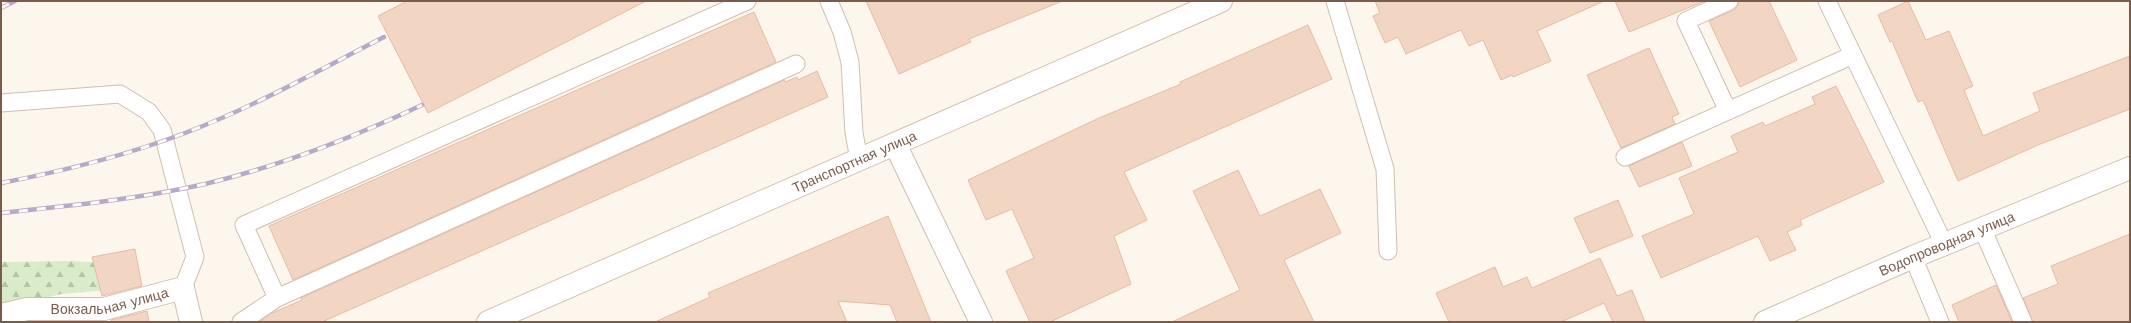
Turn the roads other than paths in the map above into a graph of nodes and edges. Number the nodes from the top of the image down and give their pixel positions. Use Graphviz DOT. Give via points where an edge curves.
graph roads {
  1 [pos="747,1"];
  2 [pos="829,1"];
  3 [pos="1220,1"];
  4 [pos="1335,1"];
  5 [pos="1729,1"];
  6 [pos="1827,1"];
  7 [pos="1852,55"];
  8 [pos="796,64"];
  9 [pos="1,103"];
  10 [pos="1728,111"];
  11 [pos="895,144"];
  12 [pos="1624,157"];
  13 [pos="859,159"];
  14 [pos="2130,168"];
  15 [pos="1982,228"];
  16 [pos="1944,244"];
  17 [pos="1388,251"];
  18 [pos="1913,258"];
  19 [pos="183,288"];
  20 [pos="277,298"];
  21 [pos="1,315"];
  22 [pos="493,321"];
  23 [pos="191,322"];
  24 [pos="241,322"];
  25 [pos="981,322"];
  26 [pos="1765,322"];
  27 [pos="1940,322"];
  28 [pos="2023,322"];
  1 -- 20 [label="lane" via="244,225"];
  2 -- 13 [label="lane" via="842,32 850,62 854,133"];
  3 -- 11 [label="street, Транспортная улица"];
  4 -- 17 [label="lane" via="1385,169"];
  5 -- 10 [label="lane" via="1686,21"];
  6 -- 7 [label="lane"];
  7 -- 10 [label="lane"];
  7 -- 16 [label="lane"];
  8 -- 20 [label="lane"];
  9 -- 19 [label="lane" via="120,94 149,112 162,130 196,257"];
  10 -- 12 [label="lane"];
  11 -- 13 [label="street, Транспортная улица"];
  11 -- 25 [label="street"];
  13 -- 22 [label="street, Транспортная улица"];
  14 -- 15 [label="street, Водопроводная улица"];
  15 -- 16 [label="street, Водопроводная улица"];
  15 -- 28 [label="lane"];
  16 -- 18 [label="street, Водопроводная улица"];
  18 -- 26 [label="street, Водопроводная улица"];
  18 -- 27 [label="lane"];
  19 -- 21 [label="street, Вокзальная улица" via="104,310 27,309"];
  19 -- 23 [label="street, Вокзальная улица"];
  20 -- 24 [label="lane"];
}
